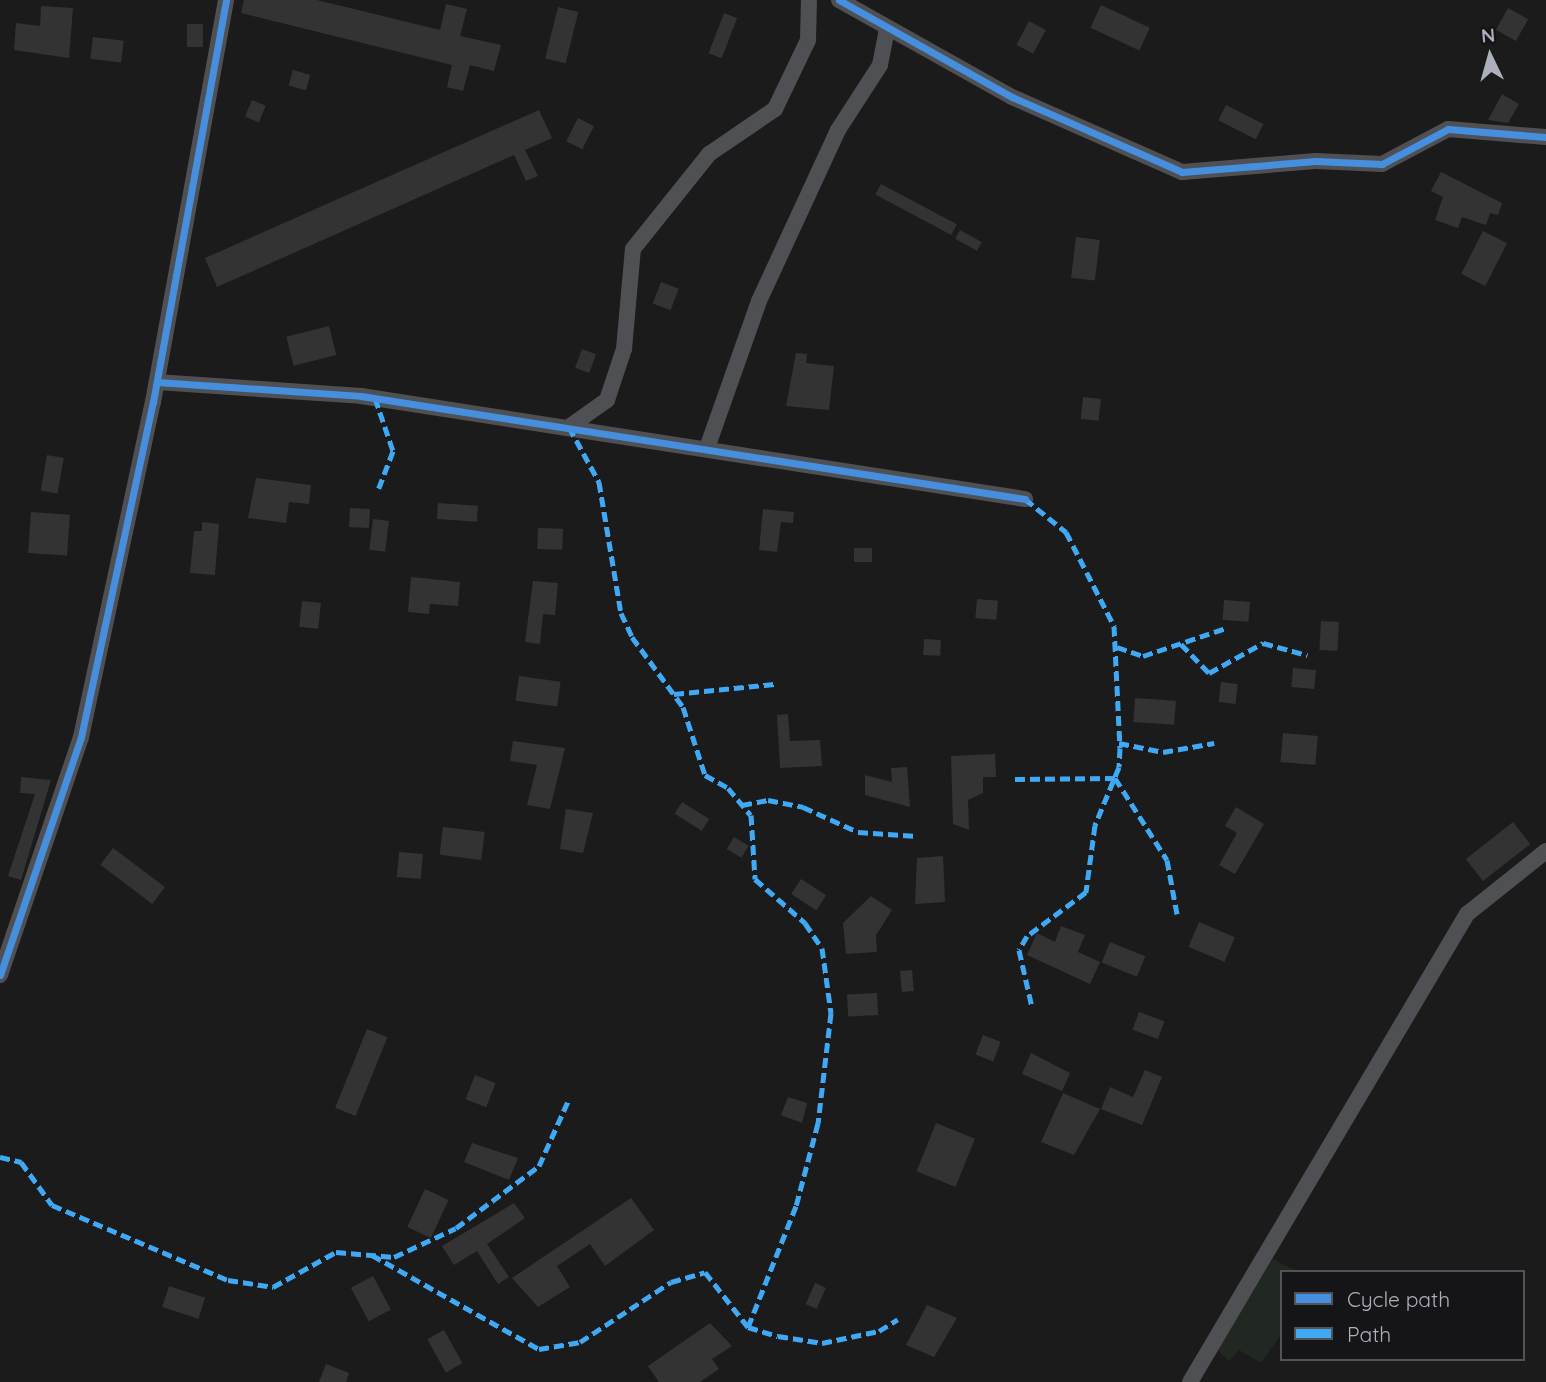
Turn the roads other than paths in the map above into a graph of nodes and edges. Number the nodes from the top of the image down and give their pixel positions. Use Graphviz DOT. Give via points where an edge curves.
graph roads {
  1 [pos="226,0"];
  2 [pos="809,0"];
  3 [pos="839,0"];
  4 [pos="887,28"];
  5 [pos="1546,137"];
  6 [pos="157,382"];
  7 [pos="569,427"];
  8 [pos="708,448"];
  9 [pos="1025,499"];
  10 [pos="1546,851"];
  11 [pos="0,975"];
  12 [pos="1190,1382"];
  1 -- 6 [label="street"];
  2 -- 7 [label="street" via="808,40 775,109 709,155 633,249 624,349 607,400"];
  3 -- 4 [label="street"];
  4 -- 5 [label="street" via="1012,97 1182,172 1316,162 1382,164 1448,129"];
  4 -- 8 [label="street" via="880,65 838,130 759,301"];
  6 -- 7 [label="street" via="361,396"];
  6 -- 11 [label="street" via="81,737"];
  7 -- 8 [label="street"];
  8 -- 9 [label="street"];
  10 -- 12 [label="street" via="1467,914"];
}
